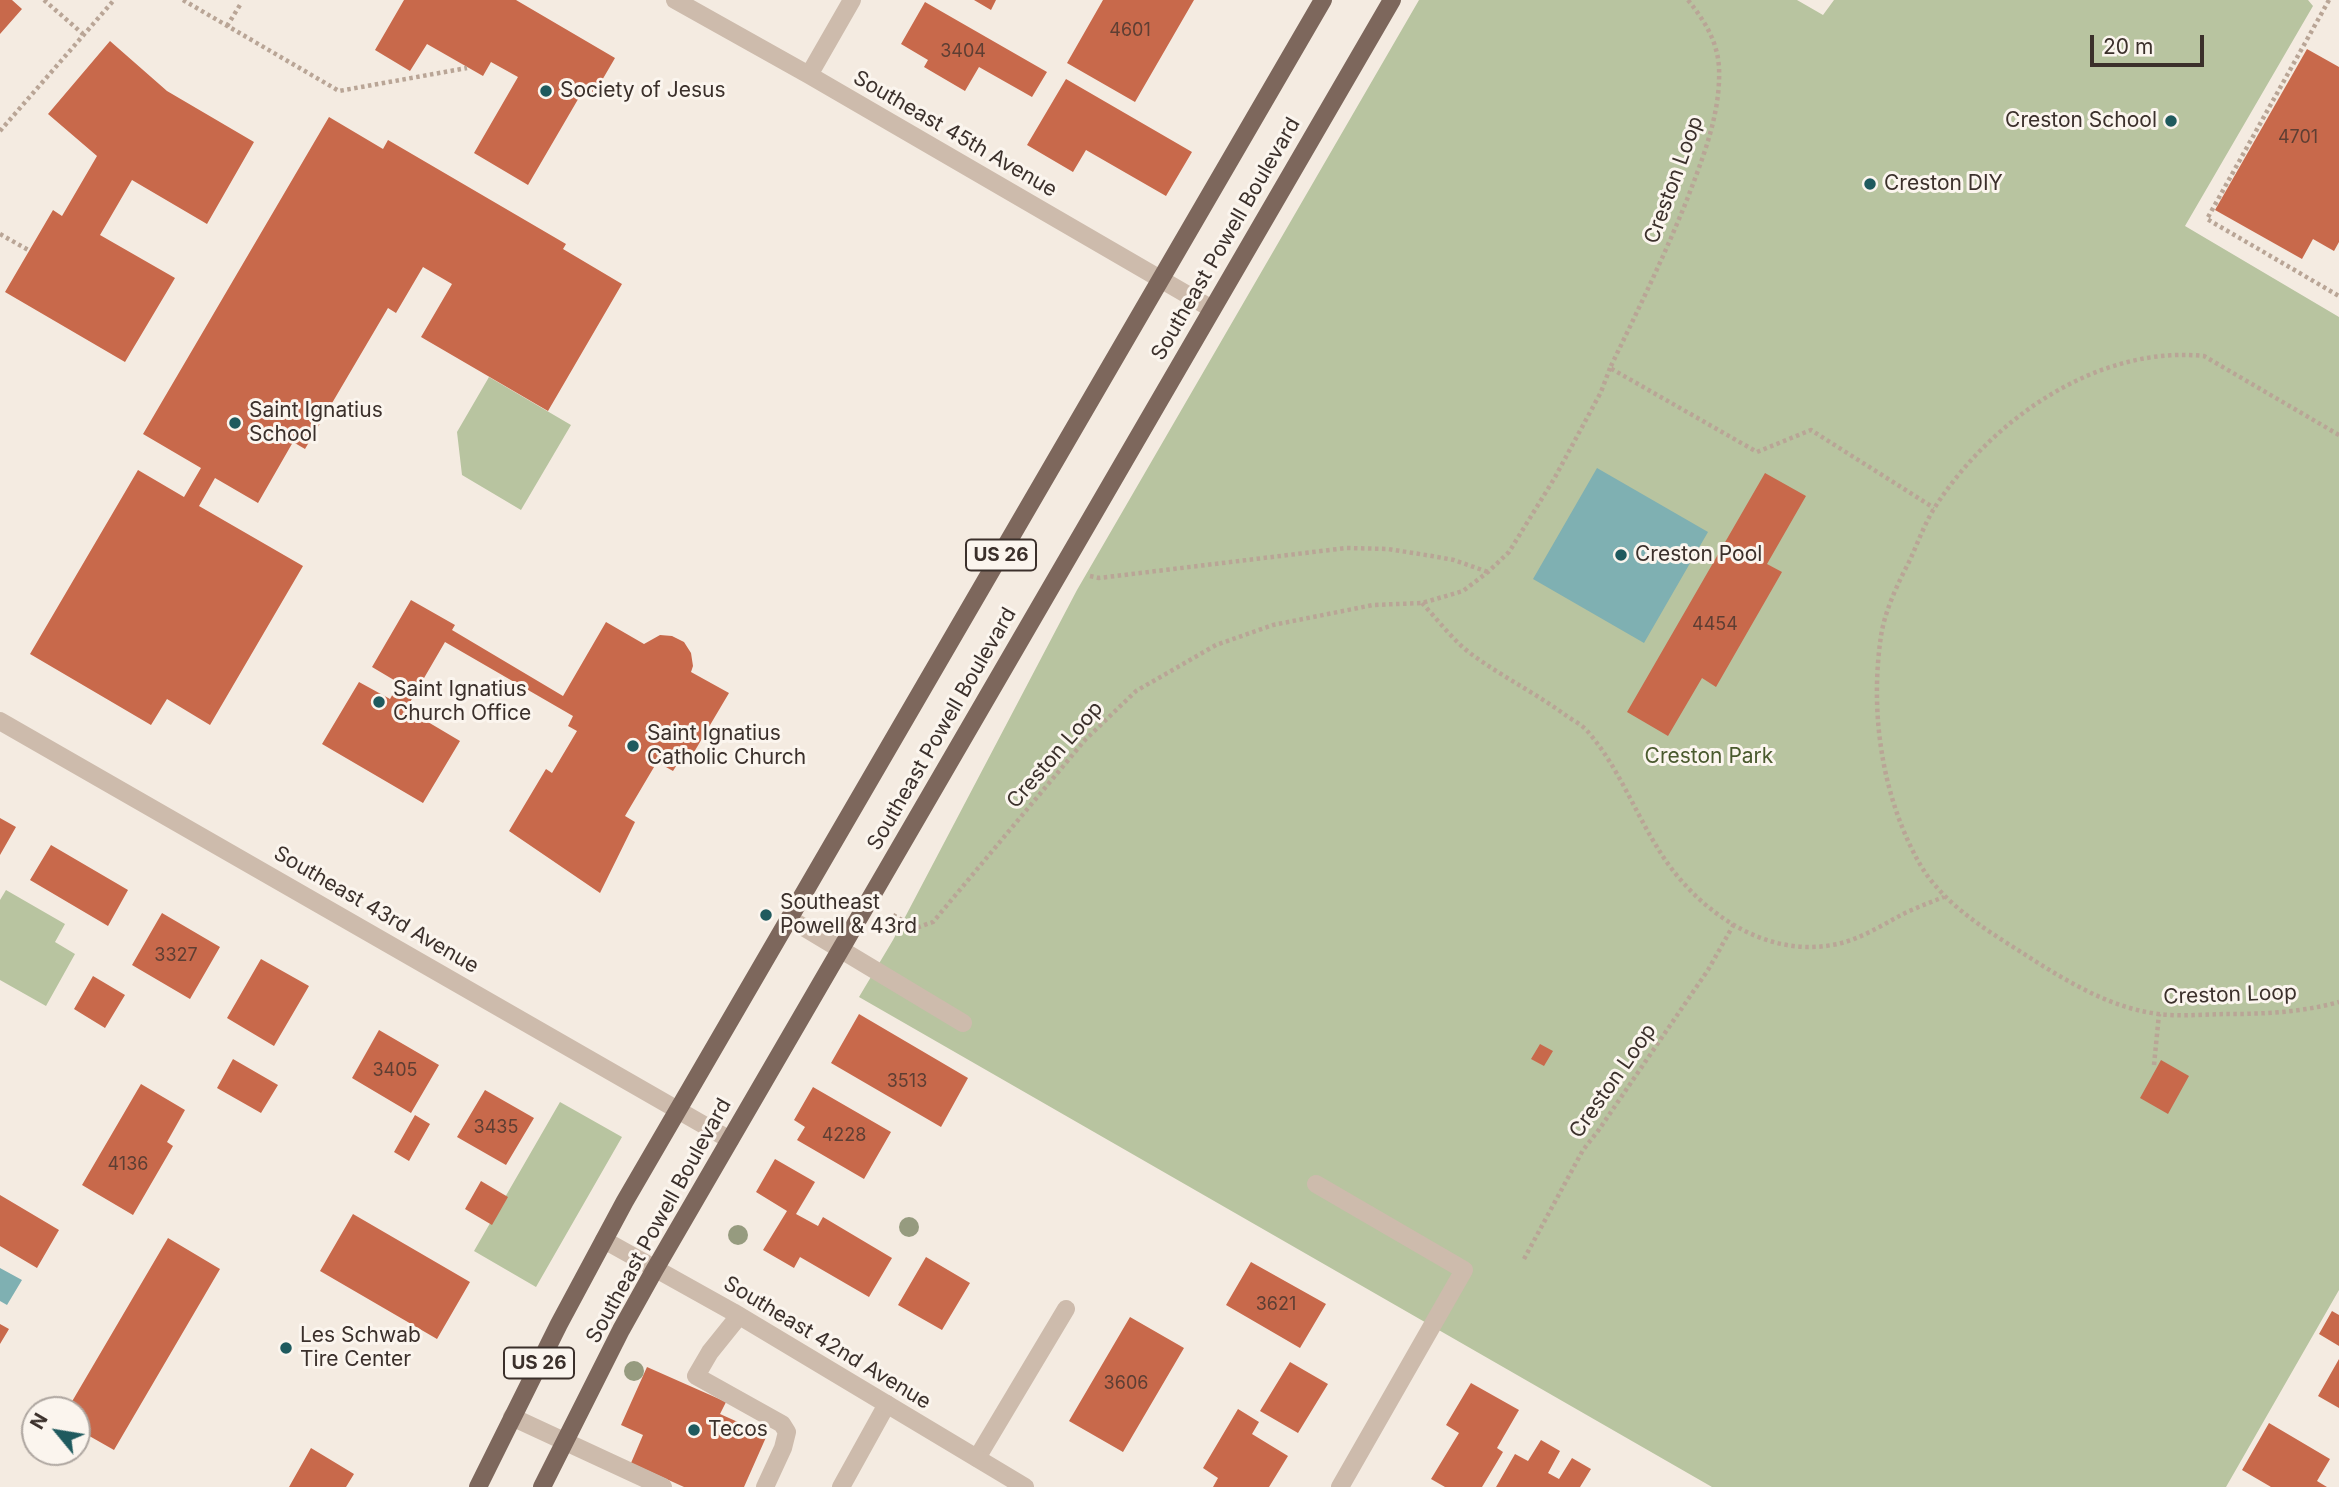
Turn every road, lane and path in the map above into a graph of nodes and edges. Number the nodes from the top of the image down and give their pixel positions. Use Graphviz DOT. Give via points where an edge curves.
graph roads {
  1 [pos="44,0"];
  2 [pos="114,0"];
  3 [pos="183,0"];
  4 [pos="675,0"];
  5 [pos="852,0"];
  6 [pos="1323,0"];
  7 [pos="1392,0"];
  8 [pos="1688,0"];
  9 [pos="2329,0"];
  10 [pos="240,5"];
  11 [pos="227,26"];
  12 [pos="83,34"];
  13 [pos="467,68"];
  14 [pos="809,75"];
  15 [pos="0,131"];
  16 [pos="0,233"];
  17 [pos="30,251"];
  18 [pos="1161,279"];
  19 [pos="2339,296"];
  20 [pos="1212,309"];
  21 [pos="1610,368"];
  22 [pos="2339,435"];
  23 [pos="1934,508"];
  24 [pos="1488,572"];
  25 [pos="1099,578"];
  26 [pos="1422,603"];
  27 [pos="0,721"];
  28 [pos="1944,897"];
  29 [pos="868,901"];
  30 [pos="790,919"];
  31 [pos="1734,924"];
  32 [pos="840,950"];
  33 [pos="2339,1002"];
  34 [pos="2159,1014"];
  35 [pos="963,1023"];
  36 [pos="2154,1065"];
  37 [pos="679,1110"];
  38 [pos="730,1140"];
  39 [pos="1316,1184"];
  40 [pos="604,1240"];
  41 [pos="1524,1259"];
  42 [pos="655,1269"];
  43 [pos="1066,1309"];
  44 [pos="739,1316"];
  45 [pos="887,1404"];
  46 [pos="512,1417"];
  47 [pos="565,1441"];
  48 [pos="976,1458"];
  49 [pos="478,1487"];
  50 [pos="542,1487"];
  51 [pos="663,1487"];
  52 [pos="765,1487"];
  53 [pos="841,1487"];
  54 [pos="1026,1487"];
  55 [pos="1340,1487"];
  1 -- 12 [label="path"];
  2 -- 12 [label="path"];
  3 -- 11 [label="path"];
  4 -- 14 [label="street, Southeast 45th Avenue"];
  5 -- 14 [label="street"];
  6 -- 18 [label="main road, Southeast Powell Boulevard / US 26"];
  7 -- 20 [label="main road, Southeast Powell Boulevard / US 26"];
  8 -- 21 [label="path, Creston Loop" via="1709,28 1719,65 1717,107 1677,225"];
  9 -- 19 [label="path" via="2207,219"];
  10 -- 11 [label="path"];
  11 -- 13 [label="path" via="339,91"];
  12 -- 15 [label="path"];
  14 -- 18 [label="street, Southeast 45th Avenue"];
  16 -- 17 [label="path"];
  18 -- 20 [label="street, Southeast 45th Avenue"];
  18 -- 30 [label="main road, Southeast Powell Boulevard / US 26"];
  20 -- 29 [label="main road, Southeast Powell Boulevard / US 26"];
  21 -- 23 [label="path" via="1757,452 1811,430"];
  21 -- 24 [label="path, Creston Loop" via="1555,479 1509,552"];
  22 -- 23 [label="path, Creston Loop" via="2204,356 2179,353 2138,360 2095,372 2048,395 1992,440"];
  23 -- 28 [label="path, Creston Loop" via="1895,590 1881,634 1877,699 1882,756 1897,814 1917,860"];
  24 -- 25 [label="path" via="1454,559 1346,548"];
  24 -- 26 [label="path, Creston Loop" via="1463,591"];
  26 -- 29 [label="path, Creston Loop" via="1373,605 1273,625 1216,645 1136,691 1085,740 933,922 916,928"];
  26 -- 31 [label="path" via="1471,654 1588,732 1683,883 1710,910"];
  27 -- 37 [label="street, Southeast 43rd Avenue"];
  28 -- 31 [label="path" via="1832,945 1793,946 1766,940"];
  28 -- 34 [label="path, Creston Loop" via="2066,981 2097,996"];
  29 -- 32 [label="main road, Southeast Powell Boulevard / US 26"];
  30 -- 32 [label="street"];
  30 -- 37 [label="main road, Southeast Powell Boulevard / US 26"];
  31 -- 41 [label="path, Creston Loop" via="1583,1150"];
  32 -- 35 [label="street"];
  32 -- 38 [label="main road, Southeast Powell Boulevard / US 26"];
  33 -- 34 [label="path, Creston Loop" via="2268,1014"];
  34 -- 36 [label="path"];
  37 -- 38 [label="street, Southeast 43rd Avenue"];
  37 -- 40 [label="main road, Southeast Powell Boulevard / US 26"];
  38 -- 42 [label="main road, Southeast Powell Boulevard / US 26"];
  39 -- 55 [label="street" via="1464,1270"];
  40 -- 42 [label="street, Southeast 42nd Avenue"];
  40 -- 46 [label="main road, Southeast Powell Boulevard / US 26"];
  42 -- 44 [label="street, Southeast 42nd Avenue"];
  42 -- 47 [label="main road, Southeast Powell Boulevard / US 26"];
  43 -- 48 [label="street"];
  44 -- 45 [label="street, Southeast 42nd Avenue"];
  44 -- 52 [label="street" via="696,1376 782,1424 787,1432"];
  45 -- 48 [label="street, Southeast 42nd Avenue"];
  45 -- 53 [label="street"];
  46 -- 47 [label="street"];
  46 -- 49 [label="main road, Southeast Powell Boulevard / US 26"];
  47 -- 50 [label="main road, Southeast Powell Boulevard / US 26"];
  47 -- 51 [label="street"];
  48 -- 54 [label="street, Southeast 42nd Avenue"];
}
